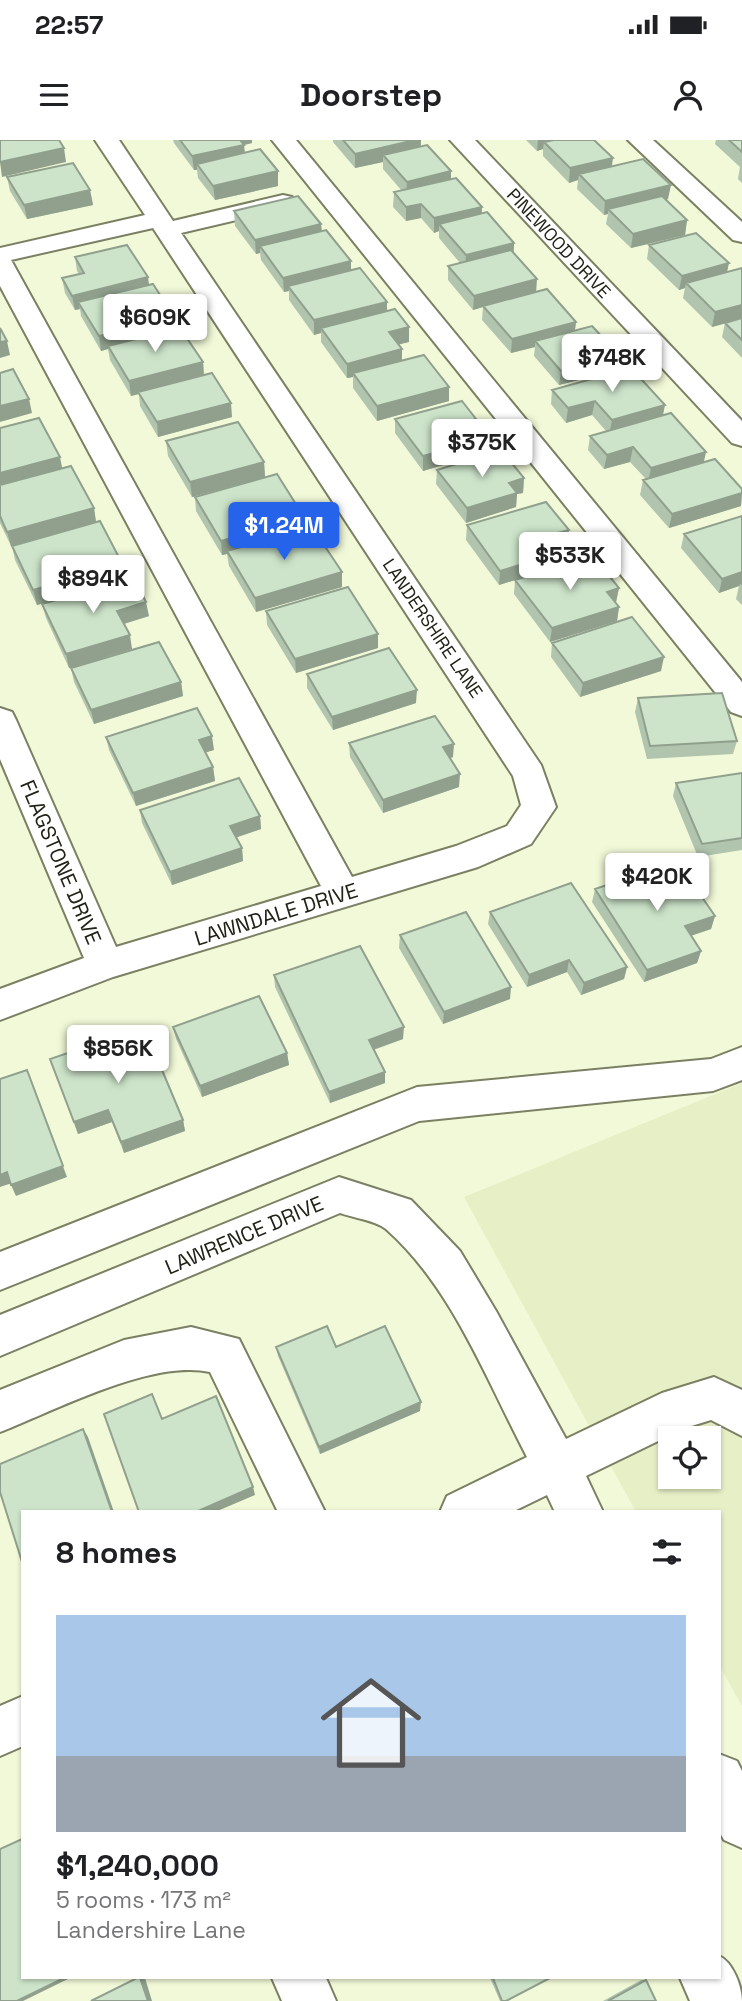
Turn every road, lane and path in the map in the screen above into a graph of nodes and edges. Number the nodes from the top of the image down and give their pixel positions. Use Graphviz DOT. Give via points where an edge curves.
graph roads {
  1 [pos="107,140"];
  2 [pos="284,140"];
  3 [pos="462,140"];
  4 [pos="640,140"];
  5 [pos="326,192"];
  6 [pos="164,224"];
  7 [pos="742,235"];
  8 [pos="0,255"];
  9 [pos="0,263"];
  10 [pos="742,437"];
  11 [pos="742,704"];
  12 [pos="0,720"];
  13 [pos="539,807"];
  14 [pos="343,894"];
  15 [pos="105,965"];
  16 [pos="0,1005"];
  17 [pos="742,1063"];
  18 [pos="0,1271"];
  19 [pos="0,1336"];
  20 [pos="734,1402"];
  21 [pos="0,1411"];
  22 [pos="556,1467"];
  23 [pos="301,1510"];
  24 [pos="467,1510"];
  25 [pos="579,1510"];
  26 [pos="21,1722"];
  27 [pos="0,1731"];
  28 [pos="721,1783"];
  29 [pos="742,1822"];
  30 [pos="299,1979"];
  31 [pos="708,1979"];
  32 [pos="309,2001"];
  33 [pos="719,2001"];
  1 -- 6 [label="street, LANDERSHIRE LANE"];
  2 -- 5 [label="street"];
  3 -- 10 [label="street, PINEWOOD DRIVE"];
  4 -- 7 [label="street"];
  5 -- 6 [label="street"];
  5 -- 11 [label="street"];
  6 -- 8 [label="street"];
  6 -- 13 [label="street, LANDERSHIRE LANE" via="529,774"];
  9 -- 14 [label="street"];
  12 -- 15 [label="street, FLAGSTONE DRIVE"];
  13 -- 14 [label="street, LAWNDALE DRIVE" via="519,835 466,857"];
  14 -- 15 [label="street, LAWNDALE DRIVE"];
  15 -- 16 [label="street, LAWNDALE DRIVE"];
  17 -- 18 [label="street" via="713,1075 417,1104"];
  19 -- 22 [label="street, LAWRENCE DRIVE" via="339,1195 397,1213 445,1265"];
  20 -- 22 [label="street" via="714,1398 678,1408"];
  21 -- 23 [label="street" via="124,1361 191,1347 224,1354"];
  22 -- 24 [label="street"];
  22 -- 25 [label="street, LAWRENCE DRIVE"];
  26 -- 27 [label="street"];
  28 -- 29 [label="street"];
  30 -- 32 [label="street"];
  31 -- 33 [label="street"];
}
